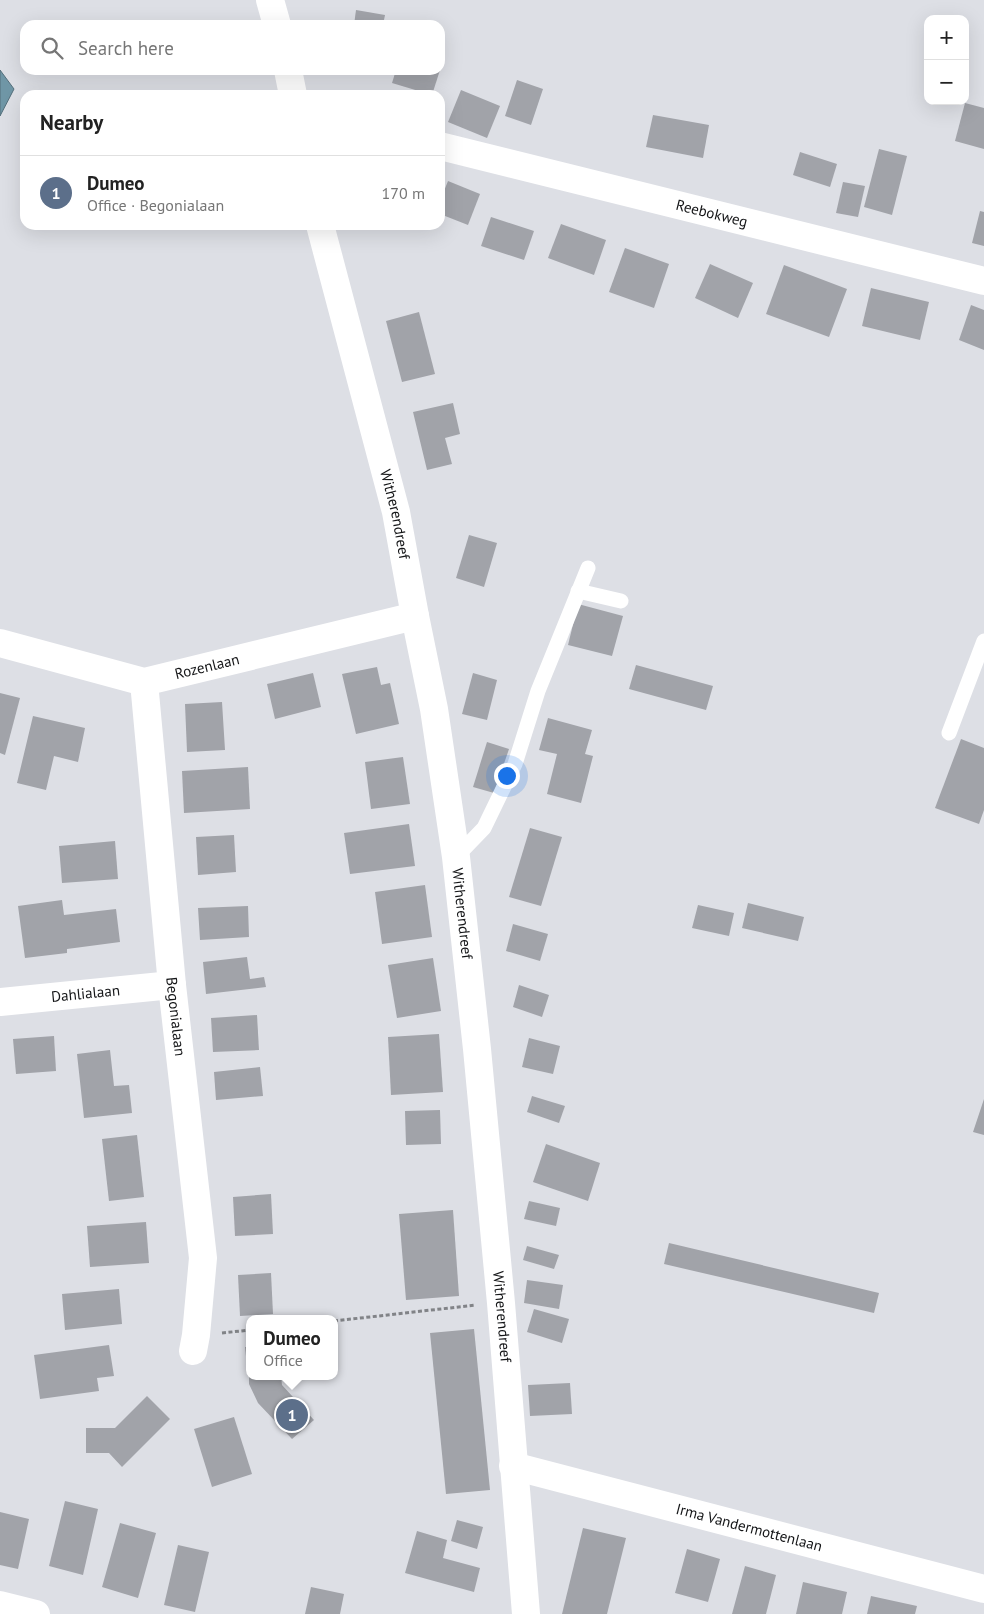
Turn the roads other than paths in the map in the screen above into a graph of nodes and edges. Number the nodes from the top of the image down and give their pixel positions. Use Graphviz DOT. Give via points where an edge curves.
graph roads {
  1 [pos="270,0"];
  2 [pos="276,20"];
  3 [pos="289,75"];
  4 [pos="292,90"];
  5 [pos="445,147"];
  6 [pos="321,230"];
  7 [pos="984,282"];
  8 [pos="588,568"];
  9 [pos="578,591"];
  10 [pos="621,601"];
  11 [pos="415,616"];
  12 [pos="984,641"];
  13 [pos="0,644"];
  14 [pos="144,682"];
  15 [pos="949,733"];
  16 [pos="456,858"];
  17 [pos="172,985"];
  18 [pos="0,1002"];
  19 [pos="193,1351"];
  20 [pos="513,1466"];
  21 [pos="984,1590"];
  22 [pos="0,1605"];
  23 [pos="36,1614"];
  24 [pos="526,1614"];
  1 -- 2 [label="street"];
  3 -- 4 [label="street"];
  5 -- 7 [label="street, Reebokweg"];
  6 -- 11 [label="street, Witherendreef" via="396,512"];
  8 -- 9 [label="lane"];
  9 -- 10 [label="lane"];
  9 -- 16 [label="lane" via="538,691 515,764 484,828"];
  11 -- 14 [label="street, Rozenlaan"];
  11 -- 16 [label="street, Witherendreef" via="434,709"];
  12 -- 15 [label="lane"];
  13 -- 14 [label="street, Rozenlaan"];
  14 -- 17 [label="street, Begonialaan"];
  16 -- 20 [label="street, Witherendreef" via="477,1049"];
  17 -- 18 [label="street, Dahlialaan"];
  17 -- 19 [label="street, Begonialaan" via="203,1258"];
  20 -- 21 [label="street, Irma Vandermottenlaan"];
  20 -- 24 [label="street, Witherendreef"];
  22 -- 23 [label="street"];
}
